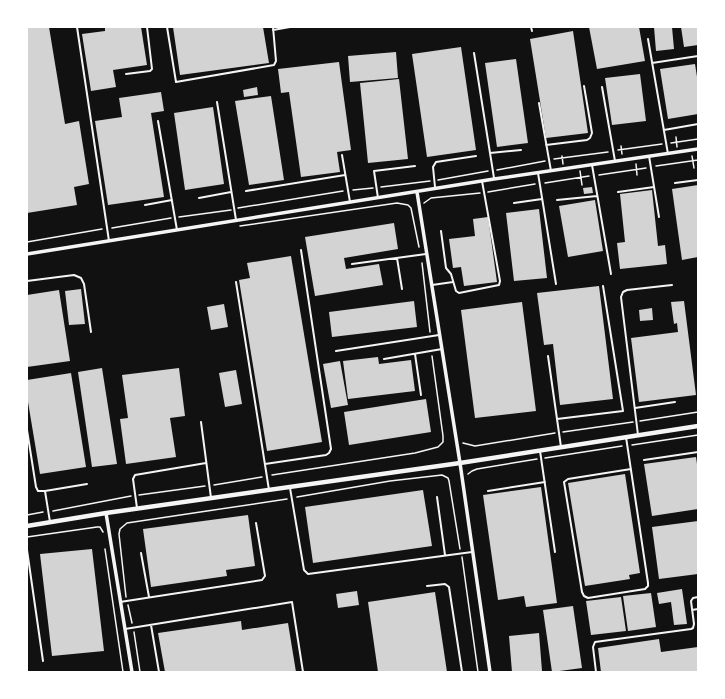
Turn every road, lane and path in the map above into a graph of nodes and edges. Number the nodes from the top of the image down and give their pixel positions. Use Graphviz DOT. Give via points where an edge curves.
graph roads {
  1 [pos="77,27"];
  2 [pos="147,27"];
  3 [pos="167,27"];
  4 [pos="290,27"];
  5 [pos="531,27"];
  6 [pos="273,28"];
  7 [pos="532,31"];
  8 [pos="648,39"];
  9 [pos="474,53"];
  10 [pos="698,56"];
  11 [pos="652,63"];
  12 [pos="126,74"];
  13 [pos="584,86"];
  14 [pos="602,87"];
  15 [pos="217,102"];
  16 [pos="539,103"];
  17 [pos="158,121"];
  18 [pos="698,124"];
  19 [pos="664,130"];
  20 [pos="676,137"];
  21 [pos="698,139"];
  22 [pos="676,142"];
  23 [pos="666,144"];
  24 [pos="546,145"];
  25 [pos="621,146"];
  26 [pos="698,149"];
  27 [pos="521,150"];
  28 [pos="622,150"];
  29 [pos="691,150"];
  30 [pos="613,151"];
  31 [pos="678,152"];
  32 [pos="490,153"];
  33 [pos="668,154"];
  34 [pos="342,155"];
  35 [pos="476,156"];
  36 [pos="649,156"];
  37 [pos="635,158"];
  38 [pos="549,160"];
  39 [pos="623,160"];
  40 [pos="698,160"];
  41 [pos="615,161"];
  42 [pos="693,161"];
  43 [pos="592,165"];
  44 [pos="415,166"];
  45 [pos="579,167"];
  46 [pos="651,167"];
  47 [pos="694,168"];
  48 [pos="636,169"];
  49 [pos="493,170"];
  50 [pos="551,171"];
  51 [pos="538,173"];
  52 [pos="345,175"];
  53 [pos="637,175"];
  54 [pos="594,176"];
  55 [pos="581,178"];
  56 [pos="494,180"];
  57 [pos="698,180"];
  58 [pos="435,181"];
  59 [pos="482,181"];
  60 [pos="675,183"];
  61 [pos="539,184"];
  62 [pos="582,185"];
  63 [pos="376,187"];
  64 [pos="654,187"];
  65 [pos="436,189"];
  66 [pos="246,191"];
  67 [pos="348,191"];
  68 [pos="231,192"];
  69 [pos="417,192"];
  70 [pos="618,192"];
  71 [pos="484,193"];
  72 [pos="597,196"];
  73 [pos="199,198"];
  74 [pos="378,198"];
  75 [pos="542,199"];
  76 [pos="172,200"];
  77 [pos="557,200"];
  78 [pos="350,202"];
  79 [pos="514,203"];
  80 [pos="145,205"];
  81 [pos="234,209"];
  82 [pos="424,209"];
  83 [pos="659,217"];
  84 [pos="175,218"];
  85 [pos="236,220"];
  86 [pos="107,228"];
  87 [pos="177,230"];
  88 [pos="441,231"];
  89 [pos="109,241"];
  90 [pos="27,242"];
  91 [pos="300,250"];
  92 [pos="27,254"];
  93 [pos="427,254"];
  94 [pos="397,258"];
  95 [pos="352,264"];
  96 [pos="612,274"];
  97 [pos="27,281"];
  98 [pos="236,282"];
  99 [pos="453,282"];
  100 [pos="556,284"];
  101 [pos="432,285"];
  102 [pos="672,285"];
  103 [pos="603,286"];
  104 [pos="402,289"];
  105 [pos="91,332"];
  106 [pos="440,334"];
  107 [pos="442,349"];
  108 [pos="336,351"];
  109 [pos="415,354"];
  110 [pos="548,356"];
  111 [pos="384,359"];
  112 [pos="421,395"];
  113 [pos="675,402"];
  114 [pos="635,408"];
  115 [pos="698,412"];
  116 [pos="557,420"];
  117 [pos="201,422"];
  118 [pos="636,422"];
  119 [pos="698,426"];
  120 [pos="27,430"];
  121 [pos="559,433"];
  122 [pos="638,435"];
  123 [pos="698,435"];
  124 [pos="626,436"];
  125 [pos="462,442"];
  126 [pos="627,446"];
  127 [pos="438,447"];
  128 [pos="561,447"];
  129 [pos="442,449"];
  130 [pos="540,450"];
  131 [pos="698,452"];
  132 [pos="541,459"];
  133 [pos="644,460"];
  134 [pos="354,462"];
  135 [pos="206,463"];
  136 [pos="460,463"];
  137 [pos="265,464"];
  138 [pos="631,469"];
  139 [pos="472,471"];
  140 [pos="267,476"];
  141 [pos="544,482"];
  142 [pos="86,484"];
  143 [pos="210,485"];
  144 [pos="290,487"];
  145 [pos="269,490"];
  146 [pos="488,490"];
  147 [pos="45,492"];
  148 [pos="135,495"];
  149 [pos="437,497"];
  150 [pos="211,498"];
  151 [pos="292,498"];
  152 [pos="137,509"];
  153 [pos="48,512"];
  154 [pos="106,513"];
  155 [pos="27,515"];
  156 [pos="50,522"];
  157 [pos="121,523"];
  158 [pos="256,523"];
  159 [pos="27,526"];
  160 [pos="124,526"];
  161 [pos="103,532"];
  162 [pos="27,537"];
  163 [pos="105,548"];
  164 [pos="27,550"];
  165 [pos="472,552"];
  166 [pos="555,552"];
  167 [pos="141,553"];
  168 [pos="461,553"];
  169 [pos="445,555"];
  170 [pos="427,586"];
  171 [pos="698,597"];
  172 [pos="149,598"];
  173 [pos="127,601"];
  174 [pos="120,602"];
  175 [pos="698,609"];
  176 [pos="692,610"];
  177 [pos="151,625"];
  178 [pos="133,628"];
  179 [pos="125,629"];
  180 [pos="43,661"];
  181 [pos="123,672"];
  182 [pos="132,672"];
  183 [pos="140,672"];
  184 [pos="159,672"];
  185 [pos="303,672"];
  186 [pos="462,672"];
  187 [pos="478,672"];
  188 [pos="490,672"];
  189 [pos="596,672"];
  1 -- 86 [label="lane"];
  2 -- 12 [label="lane" via="152,69"];
  3 -- 6 [label="lane" via="176,82 274,65 276,61"];
  4 -- 6 [label="lane"];
  5 -- 7 [label="lane"];
  8 -- 11 [label="lane"];
  9 -- 32 [label="lane"];
  10 -- 11 [label="lane"];
  11 -- 19 [label="lane"];
  13 -- 24 [label="lane" via="592,133 590,138"];
  14 -- 30 [label="lane"];
  15 -- 68 [label="lane"];
  16 -- 24 [label="lane"];
  17 -- 76 [label="lane"];
  18 -- 19 [label="lane"];
  19 -- 23 [label="lane"];
  20 -- 22 [label="path"];
  21 -- 22 [label="path"];
  22 -- 23 [label="path"];
  22 -- 31 [label="path"];
  23 -- 28 [label="path"];
  23 -- 33 [label="lane"];
  24 -- 38 [label="lane"];
  25 -- 28 [label="path"];
  26 -- 29 [label="street"];
  27 -- 32 [label="lane"];
  28 -- 30 [label="path"];
  28 -- 39 [label="path"];
  29 -- 31 [label="street"];
  29 -- 42 [label="path"];
  30 -- 38 [label="path"];
  30 -- 41 [label="lane"];
  31 -- 33 [label="street"];
  32 -- 49 [label="lane"];
  33 -- 36 [label="street"];
  34 -- 52 [label="lane"];
  35 -- 58 [label="lane" via="436,162 433,167"];
  36 -- 37 [label="street"];
  36 -- 46 [label="lane"];
  37 -- 39 [label="street"];
  37 -- 48 [label="path"];
  38 -- 49 [label="path"];
  38 -- 50 [label="lane"];
  39 -- 41 [label="street"];
  40 -- 42 [label="path"];
  41 -- 43 [label="street"];
  42 -- 46 [label="path"];
  42 -- 47 [label="path"];
  43 -- 45 [label="street"];
  43 -- 54 [label="lane"];
  44 -- 63 [label="lane" via="374,171"];
  45 -- 50 [label="street"];
  45 -- 55 [label="path"];
  46 -- 48 [label="path"];
  46 -- 64 [label="lane"];
  48 -- 53 [label="path"];
  48 -- 54 [label="path"];
  49 -- 56 [label="lane"];
  49 -- 58 [label="path"];
  50 -- 51 [label="street"];
  51 -- 56 [label="street"];
  51 -- 61 [label="lane"];
  52 -- 66 [label="lane"];
  52 -- 67 [label="lane"];
  54 -- 55 [label="path"];
  54 -- 72 [label="lane"];
  55 -- 61 [label="path"];
  55 -- 62 [label="path"];
  56 -- 59 [label="street"];
  57 -- 60 [label="lane"];
  58 -- 63 [label="path"];
  58 -- 65 [label="lane"];
  59 -- 65 [label="street"];
  59 -- 71 [label="lane"];
  61 -- 71 [label="path"];
  61 -- 75 [label="lane"];
  63 -- 67 [label="path"];
  63 -- 74 [label="lane"];
  64 -- 70 [label="lane"];
  64 -- 83 [label="lane"];
  65 -- 69 [label="street"];
  67 -- 78 [label="lane"];
  67 -- 81 [label="path"];
  68 -- 73 [label="lane"];
  68 -- 81 [label="lane"];
  69 -- 74 [label="street"];
  69 -- 93 [label="street"];
  71 -- 82 [label="path" via="431,198"];
  71 -- 99 [label="lane" via="500,283 458,293 454,290"];
  72 -- 77 [label="lane"];
  72 -- 96 [label="lane"];
  74 -- 78 [label="street"];
  75 -- 79 [label="lane"];
  75 -- 100 [label="lane"];
  76 -- 80 [label="lane"];
  76 -- 84 [label="lane"];
  78 -- 85 [label="street"];
  81 -- 84 [label="path"];
  81 -- 85 [label="lane"];
  84 -- 86 [label="path"];
  84 -- 87 [label="lane"];
  85 -- 87 [label="street"];
  86 -- 89 [label="lane"];
  86 -- 90 [label="path"];
  87 -- 89 [label="street"];
  88 -- 99 [label="lane" via="446,268"];
  89 -- 92 [label="street"];
  91 -- 137 [label="lane" via="331,449 326,455"];
  93 -- 94 [label="lane"];
  93 -- 101 [label="street"];
  94 -- 95 [label="lane"];
  94 -- 104 [label="lane"];
  97 -- 105 [label="lane" via="74,275 81,278"];
  98 -- 137 [label="lane"];
  99 -- 101 [label="lane"];
  101 -- 106 [label="street"];
  102 -- 114 [label="lane" via="627,290 620,297"];
  103 -- 116 [label="lane" via="622,411"];
  106 -- 107 [label="street"];
  106 -- 108 [label="lane"];
  107 -- 109 [label="lane"];
  107 -- 136 [label="street"];
  109 -- 111 [label="lane"];
  109 -- 112 [label="lane"];
  110 -- 116 [label="lane"];
  113 -- 114 [label="lane"];
  114 -- 118 [label="lane"];
  115 -- 118 [label="path"];
  116 -- 121 [label="lane"];
  117 -- 135 [label="lane"];
  118 -- 121 [label="path"];
  118 -- 122 [label="lane"];
  119 -- 122 [label="street"];
  120 -- 147 [label="lane" via="36,487 40,492"];
  121 -- 125 [label="path" via="475,446"];
  121 -- 128 [label="lane"];
  122 -- 124 [label="street"];
  123 -- 126 [label="path"];
  124 -- 126 [label="lane"];
  124 -- 128 [label="street"];
  126 -- 132 [label="path"];
  126 -- 138 [label="lane"];
  127 -- 129 [label="path"];
  128 -- 130 [label="street"];
  130 -- 132 [label="lane"];
  130 -- 136 [label="street"];
  131 -- 133 [label="lane"];
  132 -- 139 [label="path"];
  132 -- 141 [label="lane"];
  134 -- 140 [label="path"];
  135 -- 143 [label="lane"];
  135 -- 148 [label="lane" via="137,474 133,476"];
  136 -- 144 [label="street"];
  136 -- 165 [label="street"];
  137 -- 140 [label="lane"];
  138 -- 138 [label="lane" via="568,479 564,482 582,592 588,598 645,589 648,586"];
  140 -- 143 [label="path"];
  140 -- 145 [label="lane"];
  141 -- 146 [label="lane"];
  141 -- 166 [label="lane"];
  142 -- 147 [label="lane"];
  143 -- 148 [label="path"];
  143 -- 150 [label="lane"];
  144 -- 145 [label="street"];
  144 -- 151 [label="lane"];
  145 -- 150 [label="street"];
  147 -- 153 [label="lane"];
  148 -- 152 [label="lane"];
  148 -- 153 [label="path"];
  149 -- 169 [label="lane"];
  150 -- 152 [label="street"];
  151 -- 160 [label="path" via="127,523"];
  151 -- 168 [label="path" via="430,475 446,475"];
  151 -- 169 [label="lane" via="304,570 308,574"];
  152 -- 154 [label="street"];
  153 -- 155 [label="path"];
  153 -- 156 [label="lane"];
  154 -- 156 [label="street"];
  154 -- 174 [label="street"];
  156 -- 159 [label="street"];
  157 -- 160 [label="path"];
  158 -- 172 [label="lane" via="265,576 262,580"];
  160 -- 173 [label="path" via="119,534"];
  161 -- 162 [label="path" via="100,527 96,527"];
  163 -- 181 [label="path"];
  164 -- 180 [label="lane"];
  165 -- 168 [label="lane"];
  165 -- 188 [label="street"];
  167 -- 172 [label="lane"];
  168 -- 169 [label="lane"];
  168 -- 187 [label="path"];
  170 -- 186 [label="lane" via="444,584 450,587"];
  171 -- 176 [label="lane" via="691,601"];
  172 -- 173 [label="lane"];
  173 -- 174 [label="lane"];
  173 -- 178 [label="path"];
  174 -- 179 [label="street"];
  175 -- 176 [label="lane"];
  176 -- 189 [label="lane" via="694,626 691,629 596,641 593,647"];
  177 -- 178 [label="lane"];
  177 -- 184 [label="lane"];
  177 -- 185 [label="lane" via="292,602"];
  178 -- 179 [label="lane"];
  178 -- 183 [label="path"];
  179 -- 182 [label="street"];
}
